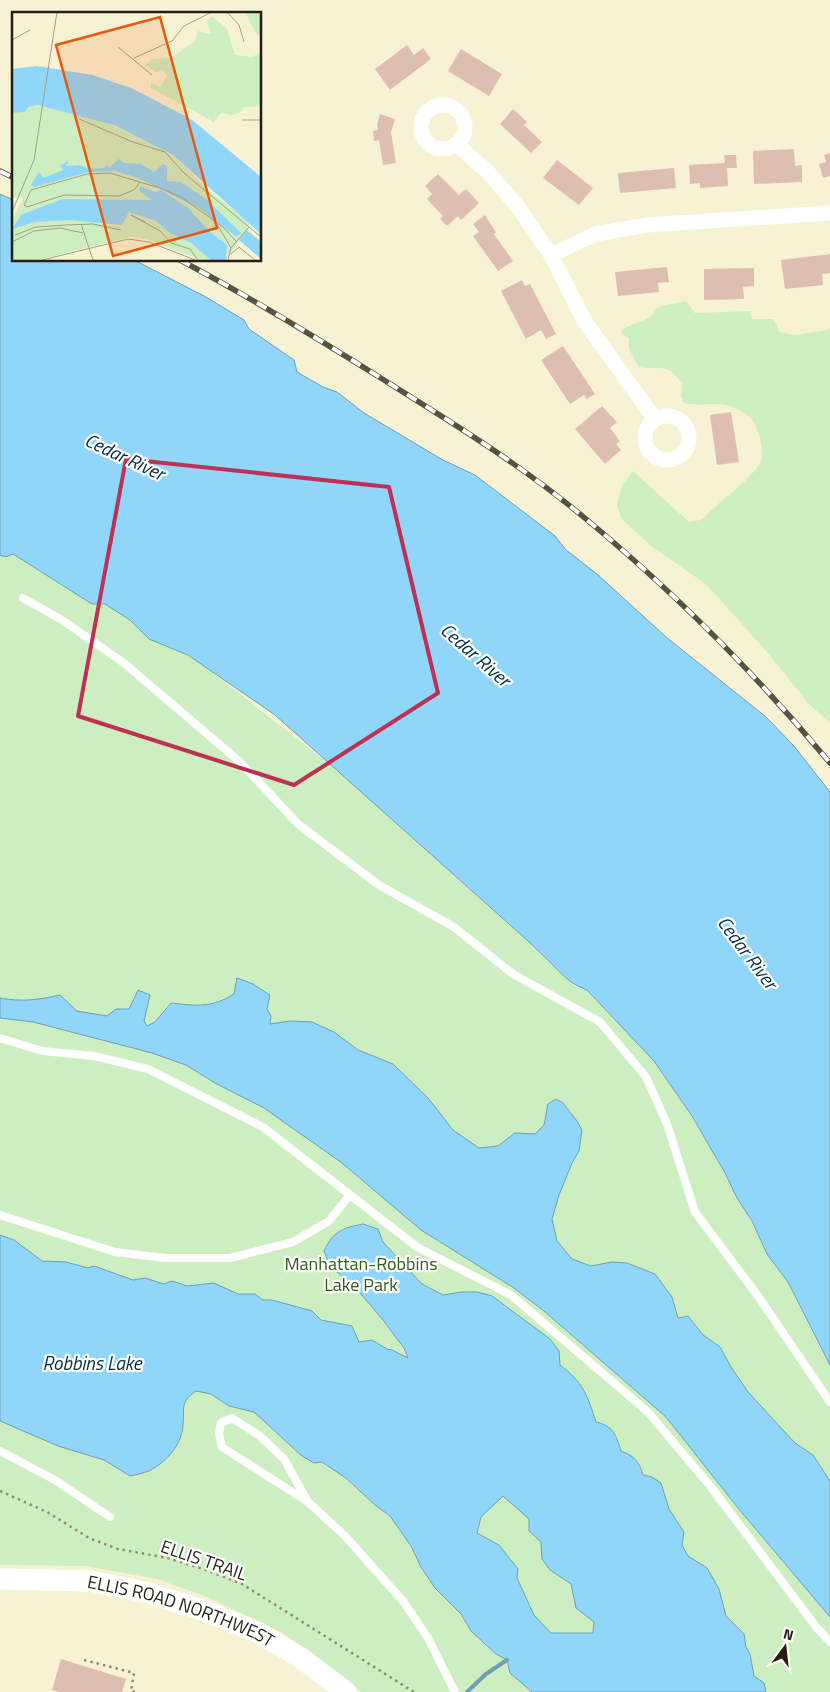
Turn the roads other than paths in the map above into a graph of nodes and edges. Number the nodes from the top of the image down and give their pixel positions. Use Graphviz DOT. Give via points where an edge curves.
graph roads {
  1 [pos="456,144"];
  2 [pos="830,213"];
  3 [pos="551,255"];
  4 [pos="655,419"];
  5 [pos="23,598"];
  6 [pos="0,1038"];
  7 [pos="350,1195"];
  8 [pos="0,1215"];
  9 [pos="830,1402"];
  10 [pos="0,1451"];
  11 [pos="308,1502"];
  12 [pos="110,1517"];
  13 [pos="0,1579"];
  14 [pos="830,1642"];
  15 [pos="346,1692"];
  16 [pos="455,1692"];
  1 -- 3 [label="street" via="487,171 512,200"];
  2 -- 3 [label="street" via="647,225 596,234"];
  3 -- 4 [label="street" via="585,322"];
  5 -- 9 [label="lane" via="124,662 240,762 298,824 379,885 454,927 513,974 600,1022 646,1077 667,1124 695,1212 758,1296"];
  6 -- 7 [label="lane" via="42,1051 94,1056 148,1069 263,1127"];
  7 -- 8 [label="lane" via="329,1221 293,1242 230,1258 165,1258 115,1252"];
  7 -- 14 [label="lane" via="417,1247 511,1295 648,1412 711,1486"];
  10 -- 12 [label="lane" via="55,1480"];
  11 -- 11 [label="lane" via="222,1447 221,1423 232,1418 260,1436 284,1458"];
  11 -- 16 [label="lane" via="345,1536 402,1601 428,1638"];
  13 -- 15 [label="street, ELLIS ROAD NORTHWEST" via="90,1581 149,1593 193,1607 257,1632 301,1658"];
}
